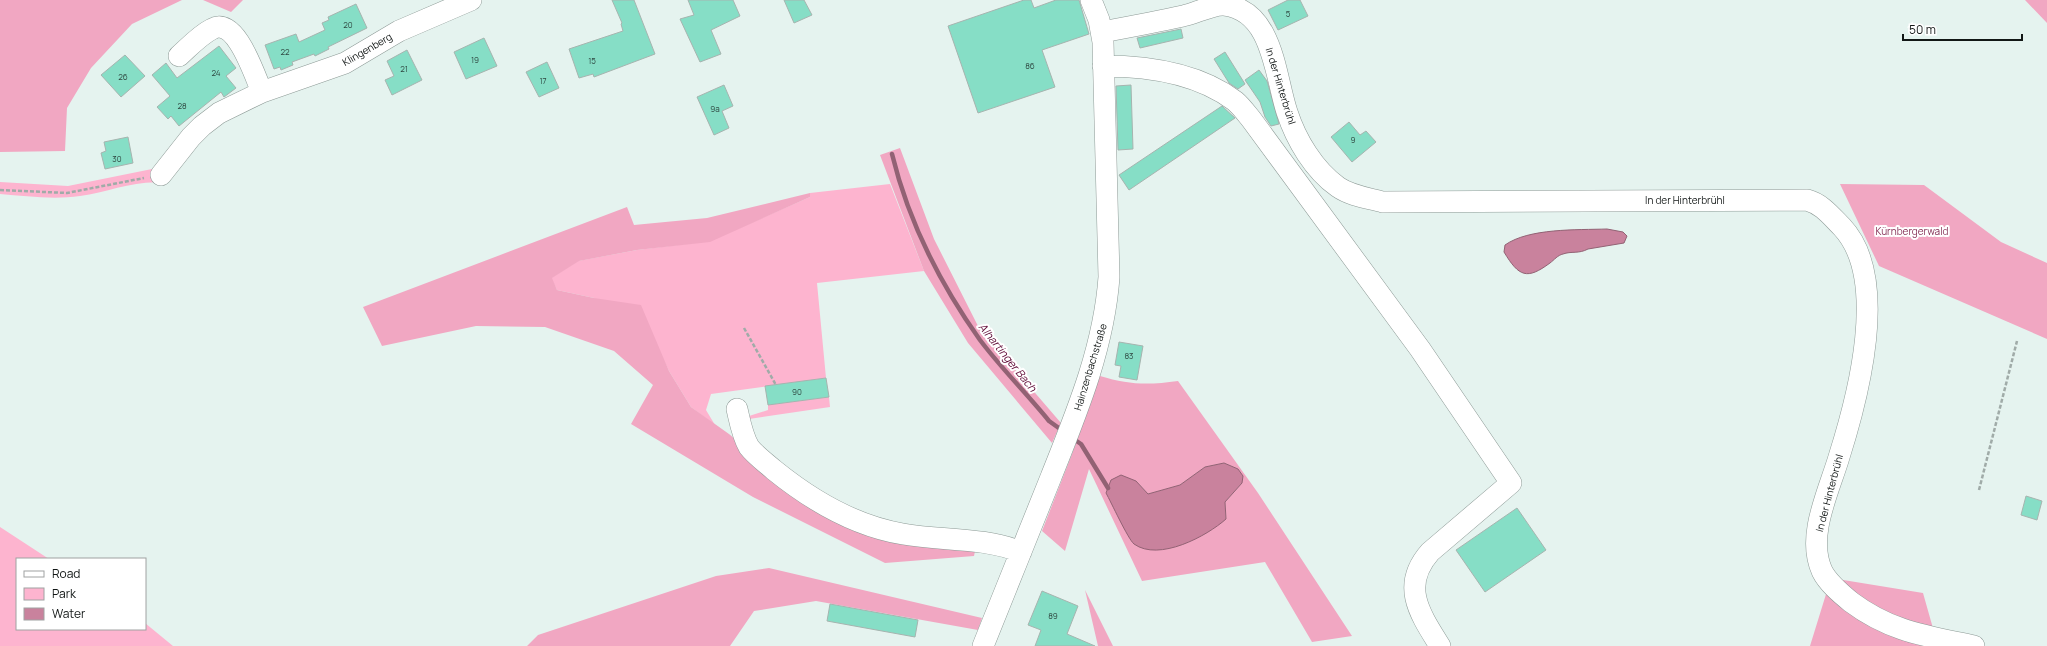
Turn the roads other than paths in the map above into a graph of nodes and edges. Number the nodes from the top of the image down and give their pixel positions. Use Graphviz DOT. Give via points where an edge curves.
graph roads {
  1 [pos="471,0"];
  2 [pos="1091,0"];
  3 [pos="1102,32"];
  4 [pos="179,56"];
  5 [pos="1104,66"];
  6 [pos="262,92"];
  7 [pos="161,175"];
  8 [pos="737,409"];
  9 [pos="1021,552"];
  10 [pos="983,646"];
  11 [pos="1440,646"];
  12 [pos="1974,646"];
  1 -- 6 [label="street, Klingenberg" via="399,31 345,63"];
  2 -- 3 [label="street, Hainzenbachstraße"];
  3 -- 5 [label="street, Hainzenbachstraße"];
  3 -- 12 [label="street, In der Hinterbrühl" via="1184,16 1222,5 1238,8 1252,17 1269,46 1287,112 1297,137 1318,169 1338,187 1357,196 1383,202 1807,200 1817,203 1846,232 1856,248 1864,272 1867,310 1865,351 1857,394 1822,512 1818,534 1817,553 1822,571 1843,596 1867,614 1888,625"];
  4 -- 6 [label="street" via="213,28 221,26 229,29 242,46"];
  5 -- 9 [label="street, Hainzenbachstraße" via="1109,277 1107,304 1098,348 1072,424"];
  5 -- 11 [label="street" via="1136,66 1175,74 1215,88 1236,102 1420,349 1511,483 1421,562 1414,589 1416,603"];
  6 -- 7 [label="street, Klingenberg" via="219,113 202,126"];
  8 -- 9 [label="street" via="742,430 750,447 790,482 847,517 886,531 977,541"];
  9 -- 10 [label="street, Hainzenbachstraße"];
}
